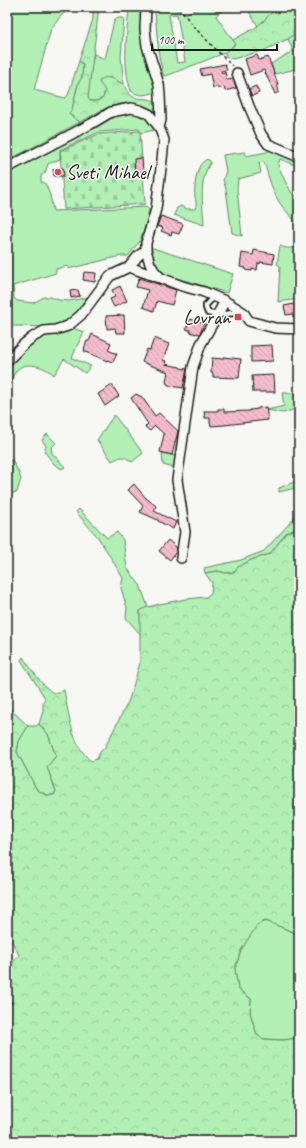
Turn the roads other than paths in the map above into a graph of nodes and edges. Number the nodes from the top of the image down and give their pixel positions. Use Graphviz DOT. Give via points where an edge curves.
graph roads {
  1 [pos="146,7"];
  2 [pos="237,73"];
  3 [pos="159,127"];
  4 [pos="299,157"];
  5 [pos="7,168"];
  6 [pos="146,250"];
  7 [pos="129,267"];
  8 [pos="161,278"];
  9 [pos="214,296"];
  10 [pos="225,301"];
  11 [pos="244,312"];
  12 [pos="217,315"];
  13 [pos="299,328"];
  14 [pos="7,361"];
  15 [pos="181,558"];
  1 -- 3 [label="street" via="147,46 159,84"];
  2 -- 4 [label="street" via="261,134 268,144"];
  3 -- 5 [label="street" via="149,114 140,110 131,108 111,112"];
  3 -- 6 [label="street" via="164,140 162,160 156,209"];
  6 -- 7 [label="street"];
  6 -- 8 [label="street" via="150,264"];
  7 -- 8 [label="street"];
  7 -- 14 [label="street" via="110,276 81,315 68,326 44,331 33,337"];
  8 -- 9 [label="street"];
  9 -- 10 [label="street"];
  9 -- 12 [label="lane" via="206,308 208,313"];
  10 -- 11 [label="street"];
  10 -- 12 [label="street"];
  11 -- 12 [label="lane"];
  11 -- 13 [label="street" via="249,321 275,328"];
  12 -- 15 [label="street" via="201,344 193,367 177,480 185,532"];
}
